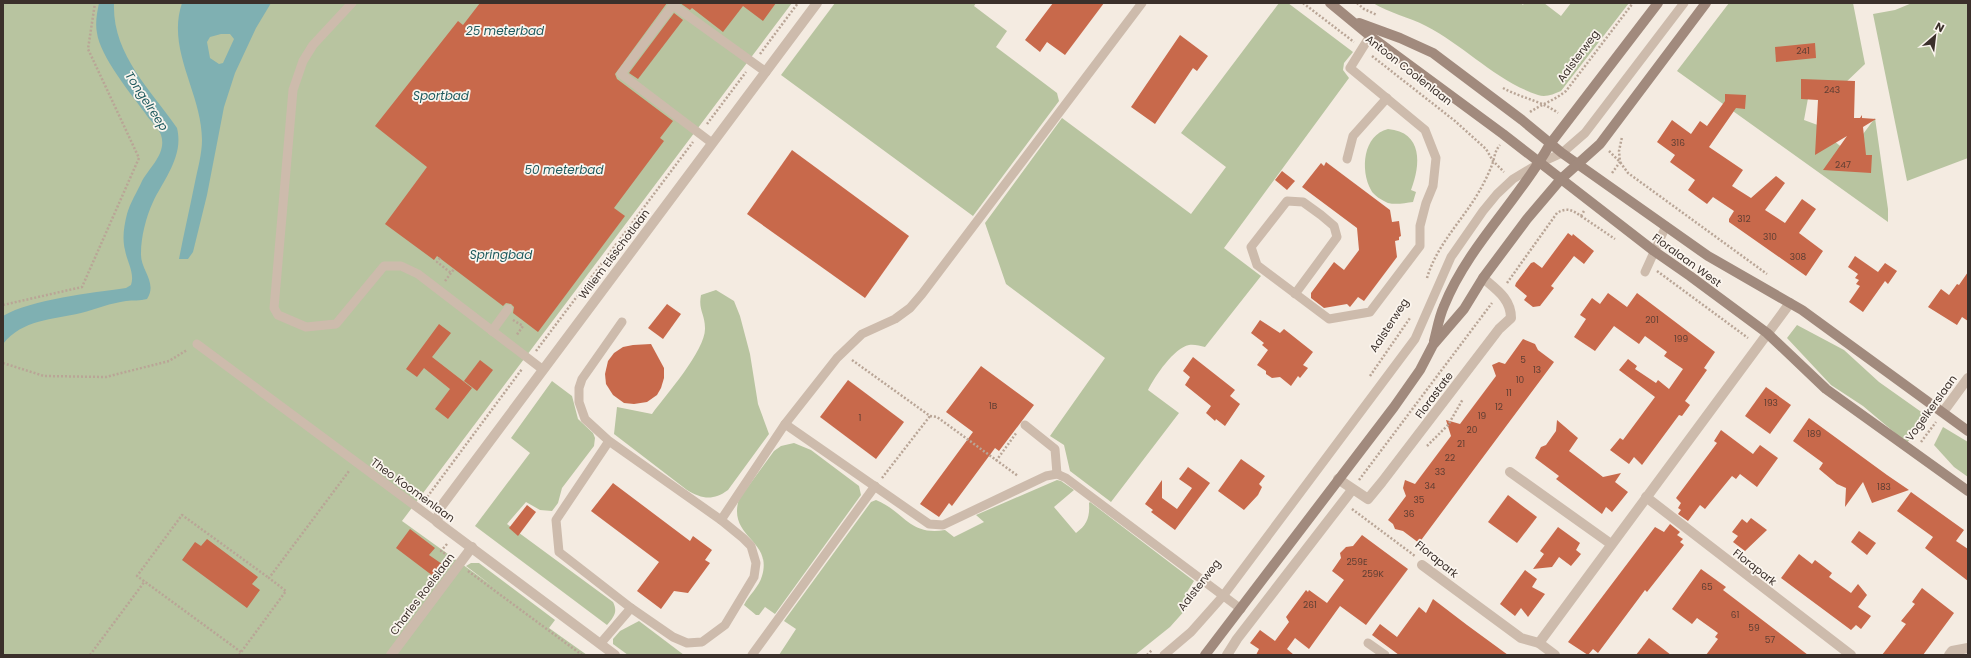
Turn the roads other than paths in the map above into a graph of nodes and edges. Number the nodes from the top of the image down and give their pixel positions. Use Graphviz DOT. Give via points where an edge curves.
graph roads {
  1 [pos="352,3"];
  2 [pos="817,3"];
  3 [pos="1142,3"];
  4 [pos="1330,3"];
  5 [pos="1658,3"];
  6 [pos="1684,3"];
  7 [pos="1706,3"];
  8 [pos="1353,21"];
  9 [pos="1370,36"];
  10 [pos="766,72"];
  11 [pos="1387,98"];
  12 [pos="712,143"];
  13 [pos="1550,144"];
  14 [pos="1562,153"];
  15 [pos="1347,158"];
  16 [pos="1540,163"];
  17 [pos="1577,163"];
  18 [pos="1561,179"];
  19 [pos="1666,226"];
  20 [pos="1654,251"];
  21 [pos="1647,269"];
  22 [pos="1483,278"];
  23 [pos="1295,294"];
  24 [pos="1790,303"];
  25 [pos="508,309"];
  26 [pos="622,322"];
  27 [pos="492,330"];
  28 [pos="1767,333"];
  29 [pos="197,344"];
  30 [pos="1433,345"];
  31 [pos="542,369"];
  32 [pos="1968,378"];
  33 [pos="1943,412"];
  34 [pos="785,424"];
  35 [pos="1025,425"];
  36 [pos="1968,431"];
  37 [pos="609,441"];
  38 [pos="1510,472"];
  39 [pos="1057,474"];
  40 [pos="1338,479"];
  41 [pos="875,486"];
  42 [pos="1352,490"];
  43 [pos="1968,491"];
  44 [pos="1646,497"];
  45 [pos="721,520"];
  46 [pos="437,522"];
  47 [pos="1611,544"];
  48 [pos="472,547"];
  49 [pos="1422,565"];
  50 [pos="1223,596"];
  51 [pos="631,608"];
  52 [pos="1241,609"];
  53 [pos="1368,643"];
  54 [pos="1539,643"];
  55 [pos="600,644"];
  56 [pos="1968,648"];
  57 [pos="1228,654"];
  58 [pos="391,655"];
  59 [pos="615,655"];
  60 [pos="752,655"];
  61 [pos="1164,655"];
  62 [pos="1205,655"];
  63 [pos="1384,655"];
  64 [pos="1555,655"];
  65 [pos="1851,655"];
  66 [pos="1949,655"];
  1 -- 27 [label="lane" via="313,45 303,61 293,90 274,308 278,315 306,327 336,324 384,266 401,266 418,274"];
  2 -- 10 [label="street, Willem Elsschotlaan"];
  3 -- 34 [label="lane" via="910,308 895,319 862,334 842,353"];
  4 -- 8 [label="main road, Antoon Coolenlaan"];
  5 -- 13 [label="main road"];
  6 -- 14 [label="lane" via="1585,133"];
  7 -- 17 [label="main road" via="1600,144"];
  8 -- 9 [label="main road, Antoon Coolenlaan"];
  8 -- 13 [label="main road, Antoon Coolenlaan" via="1400,38 1433,54 1459,71"];
  9 -- 11 [label="lane" via="1350,68"];
  9 -- 16 [label="main road, Antoon Coolenlaan"];
  10 -- 12 [label="street, Willem Elsschotlaan"];
  10 -- 12 [label="lane" via="673,5 621,74"];
  11 -- 15 [label="lane" via="1353,136"];
  11 -- 23 [label="lane" via="1425,130 1436,158 1433,186 1420,226 1420,246 1370,312 1329,319"];
  12 -- 31 [label="street, Willem Elsschotlaan"];
  13 -- 14 [label="main road, Floralaan West"];
  13 -- 16 [label="main road"];
  14 -- 16 [label="lane"];
  14 -- 17 [label="main road, Floralaan West"];
  16 -- 18 [label="main road, Floralaan West"];
  16 -- 30 [label="main road" via="1459,276 1443,306"];
  16 -- 50 [label="lane" via="1512,179 1483,211 1450,257 1415,339"];
  17 -- 18 [label="main road"];
  17 -- 19 [label="main road, Floralaan West"];
  18 -- 20 [label="main road, Floralaan West"];
  18 -- 22 [label="main road" via="1532,212"];
  19 -- 20 [label="lane"];
  19 -- 24 [label="main road, Floralaan West" via="1708,256"];
  20 -- 21 [label="lane"];
  20 -- 28 [label="main road, Floralaan West"];
  22 -- 30 [label="main road" via="1464,309"];
  22 -- 42 [label="street, Florastate" via="1500,292 1511,307 1511,318 1499,328 1368,499"];
  23 -- 23 [label="lane" via="1257,265 1251,247 1287,201 1303,202 1334,226 1337,237"];
  24 -- 28 [label="street"];
  24 -- 33 [label="main road, Floralaan West"];
  25 -- 27 [label="lane"];
  26 -- 37 [label="lane" via="582,379 579,388 579,402 585,419"];
  27 -- 31 [label="lane"];
  28 -- 43 [label="main road, Floralaan West" via="1826,389"];
  28 -- 44 [label="street"];
  29 -- 46 [label="lane, Theo Koomenlaan"];
  30 -- 40 [label="main road" via="1420,370 1394,407"];
  31 -- 46 [label="street, Willem Elsschotlaan" via="440,508"];
  32 -- 33 [label="street, Vogelkerslaan"];
  33 -- 36 [label="main road, Floralaan West"];
  34 -- 41 [label="lane"];
  34 -- 45 [label="lane"];
  35 -- 39 [label="lane" via="1055,449"];
  37 -- 45 [label="lane"];
  37 -- 51 [label="lane" via="556,520 559,552"];
  38 -- 47 [label="street"];
  39 -- 41 [label="lane" via="1046,476 943,525 929,524"];
  39 -- 50 [label="lane" via="1066,478"];
  40 -- 42 [label="street, Florastate"];
  40 -- 52 [label="main road"];
  41 -- 60 [label="lane"];
  42 -- 57 [label="street" via="1237,638"];
  44 -- 47 [label="street"];
  44 -- 65 [label="street, Florapark"];
  45 -- 51 [label="lane" via="751,546 756,563 754,577 725,625 702,642 687,643 673,637"];
  46 -- 48 [label="street, Theo Koomenlaan"];
  47 -- 54 [label="street"];
  48 -- 55 [label="street, Theo Koomenlaan"];
  48 -- 58 [label="street, Charles Roelslaan"];
  49 -- 54 [label="street, Florapark" via="1521,638"];
  50 -- 52 [label="lane"];
  50 -- 61 [label="lane" via="1191,632"];
  51 -- 55 [label="lane"];
  52 -- 62 [label="main road"];
  53 -- 63 [label="lane"];
  54 -- 64 [label="street, Florapark"];
  55 -- 59 [label="street, Theo Koomenlaan"];
  56 -- 66 [label="street" via="1952,651"];
}
